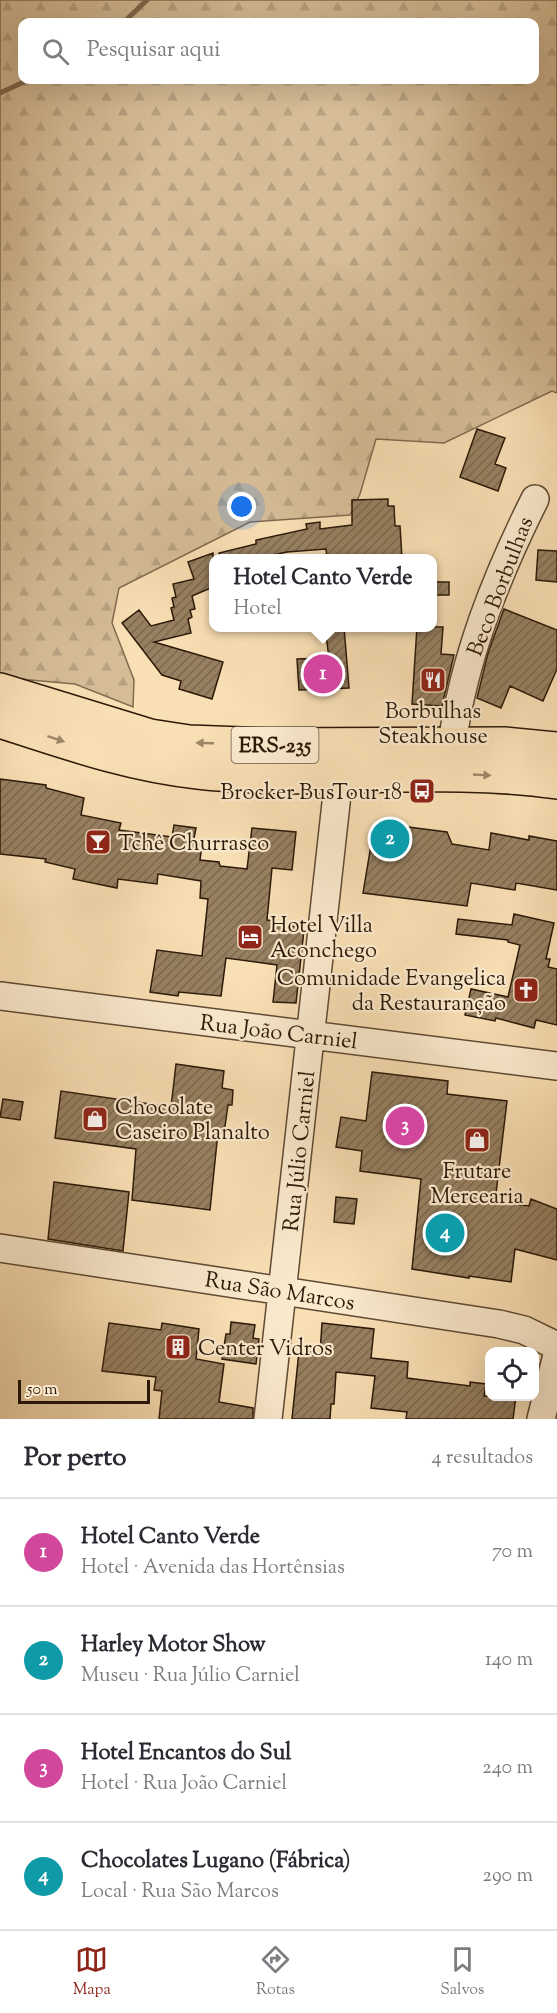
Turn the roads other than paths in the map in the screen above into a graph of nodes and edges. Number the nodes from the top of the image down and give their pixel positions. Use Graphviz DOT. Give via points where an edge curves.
graph roads {
  1 [pos="534,499"];
  2 [pos="0,690"];
  3 [pos="0,721"];
  4 [pos="452,744"];
  5 [pos="505,744"];
  6 [pos="557,749"];
  7 [pos="339,777"];
  8 [pos="557,782"];
  9 [pos="0,996"];
  10 [pos="311,1035"];
  11 [pos="557,1066"];
  12 [pos="0,1248"];
  13 [pos="282,1290"];
  14 [pos="557,1346"];
  15 [pos="557,1355"];
  16 [pos="268,1419"];
  17 [pos="541,1419"];
  1 -- 4 [label="street, Beco Borbulhas" via="479,628"];
  4 -- 2 [label="main road, ERS-235, one-way" via="189,742 150,736"];
  3 -- 7 [label="main road, ERS-235, one-way" via="154,766 219,774"];
  4 -- 5 [label="main road, ERS-235"];
  5 -- 6 [label="main road, ERS-235"];
  5 -- 7 [label="main road" via="461,753 363,757 348,760"];
  7 -- 8 [label="main road, ERS-235, one-way" via="456,774"];
  7 -- 10 [label="street, Rua Júlio Carniel"];
  9 -- 10 [label="street, Rua João Carniel"];
  10 -- 11 [label="street, Rua João Carniel"];
  10 -- 13 [label="street, Rua Júlio Carniel"];
  12 -- 13 [label="street, Rua São Marcos"];
  13 -- 14 [label="street, Rua São Marcos" via="499,1324 524,1330"];
  13 -- 16 [label="street, Rua Júlio Carniel"];
  15 -- 17 [label="street"];
}
